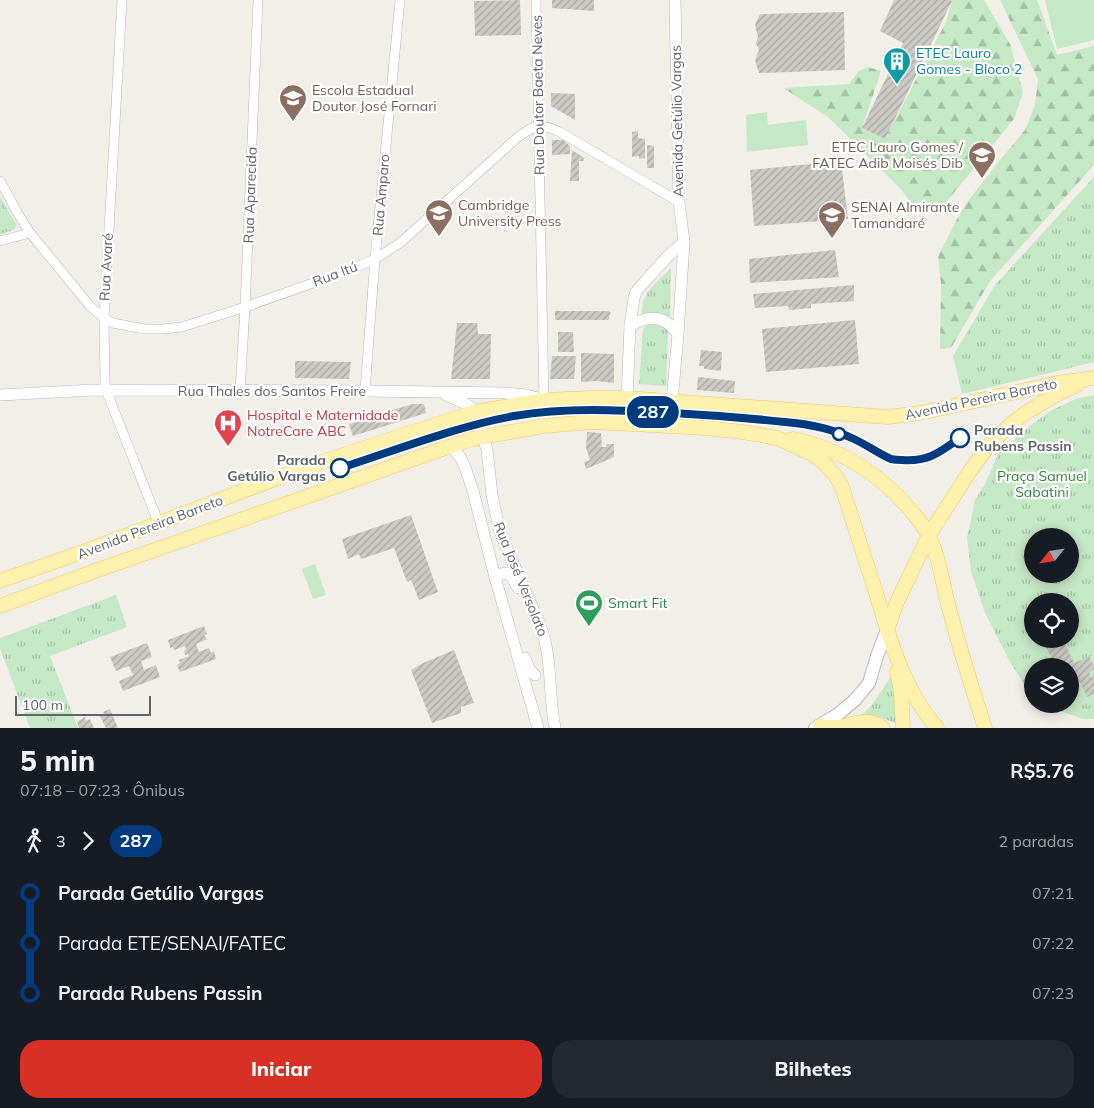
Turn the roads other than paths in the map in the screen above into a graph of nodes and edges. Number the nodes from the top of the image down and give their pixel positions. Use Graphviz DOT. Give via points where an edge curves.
graph roads {
  1 [pos="122,0"];
  2 [pos="258,0"];
  3 [pos="400,0"];
  4 [pos="536,0"];
  5 [pos="674,0"];
  6 [pos="538,125"];
  7 [pos="0,181"];
  8 [pos="679,202"];
  9 [pos="30,232"];
  10 [pos="0,241"];
  11 [pos="684,242"];
  12 [pos="375,259"];
  13 [pos="245,306"];
  14 [pos="104,318"];
  15 [pos="630,326"];
  16 [pos="678,334"];
  17 [pos="1093,378"];
  18 [pos="106,390"];
  19 [pos="240,391"];
  20 [pos="365,391"];
  21 [pos="440,392"];
  22 [pos="0,395"];
  23 [pos="626,398"];
  24 [pos="544,400"];
  25 [pos="672,401"];
  26 [pos="474,412"];
  27 [pos="626,423"];
  28 [pos="484,437"];
  29 [pos="777,438"];
  30 [pos="450,446"];
  31 [pos="158,524"];
  32 [pos="929,535"];
  33 [pos="495,577"];
  34 [pos="0,581"];
  35 [pos="0,606"];
  36 [pos="534,612"];
  37 [pos="887,630"];
  38 [pos="549,671"];
  39 [pos="530,677"];
  40 [pos="817,727"];
  41 [pos="538,728"];
  42 [pos="556,728"];
  43 [pos="883,728"];
  44 [pos="903,728"];
  45 [pos="937,728"];
  46 [pos="985,728"];
  1 -- 14 [label="street, Rua Avaré"];
  2 -- 13 [label="street, Rua Aparecida"];
  3 -- 12 [label="street, Rua Amparo"];
  4 -- 6 [label="street, Rua Doutor Baeta Neves"];
  5 -- 8 [label="street, Avenida Getúlio Vargas"];
  6 -- 8 [label="street" via="560,132"];
  6 -- 12 [label="street, Rua Itú" via="518,137 400,243"];
  6 -- 24 [label="street, Rua Doutor Baeta Neves"];
  7 -- 9 [label="street, Rua Itú"];
  8 -- 11 [label="street, Avenida Getúlio Vargas"];
  9 -- 10 [label="street"];
  9 -- 14 [label="street, Rua Itú" via="90,306"];
  11 -- 15 [label="street" via="636,292"];
  11 -- 16 [label="street, Avenida Getúlio Vargas"];
  12 -- 13 [label="street, Rua Itú"];
  12 -- 20 [label="street, Rua Amparo"];
  13 -- 14 [label="street, Rua Itú" via="182,327 163,329 124,326"];
  13 -- 19 [label="street, Rua Aparecida"];
  14 -- 18 [label="street, Rua Avaré"];
  15 -- 16 [label="street" via="645,319 657,319 667,322"];
  15 -- 23 [label="street"];
  16 -- 25 [label="street, Avenida Getúlio Vargas"];
  17 -- 25 [label="main road, Avenida Pereira Barreto" via="888,417"];
  17 -- 32 [label="main road" via="1041,403 998,435 979,458"];
  18 -- 19 [label="street, Rua Thales dos Santos Freire"];
  18 -- 22 [label="street, Rua Thales dos Santos Freire"];
  18 -- 31 [label="street, Rua Avaré"];
  19 -- 20 [label="street, Rua Thales dos Santos Freire"];
  20 -- 21 [label="street, Rua Thales dos Santos Freire"];
  21 -- 24 [label="street, Rua Thales dos Santos Freire" via="505,393"];
  21 -- 26 [label="street" via="466,404"];
  23 -- 24 [label="main road, Avenida Pereira Barreto"];
  23 -- 25 [label="main road, Avenida Pereira Barreto"];
  23 -- 27 [label="street"];
  24 -- 26 [label="main road, Avenida Pereira Barreto"];
  26 -- 28 [label="street, Rua José Versolato"];
  26 -- 31 [label="main road, Avenida Pereira Barreto" via="336,456"];
  27 -- 28 [label="main road, Avenida Pereira Barreto" via="568,423"];
  27 -- 29 [label="main road" via="706,428"];
  28 -- 30 [label="main road, Avenida Pereira Barreto"];
  28 -- 36 [label="street, Rua José Versolato" via="497,521"];
  29 -- 32 [label="main road" via="810,442 875,476 906,503"];
  29 -- 37 [label="main road" via="824,463 842,487"];
  30 -- 33 [label="street, Rua José Versolato" via="460,457 470,478"];
  30 -- 35 [label="main road, Avenida Pereira Barreto"];
  31 -- 34 [label="main road, Avenida Pereira Barreto"];
  32 -- 37 [label="main road"];
  32 -- 46 [label="main road"];
  33 -- 36 [label="street" via="504,572 509,574"];
  33 -- 39 [label="street, Rua José Versolato" via="509,625"];
  36 -- 38 [label="street, Rua José Versolato" via="545,638"];
  37 -- 40 [label="main road" via="869,683 856,700"];
  37 -- 44 [label="main road" via="901,690"];
  37 -- 45 [label="main road" via="908,683"];
  38 -- 39 [label="street"];
  38 -- 42 [label="street, Rua José Versolato"];
  39 -- 41 [label="street, Rua José Versolato"];
  40 -- 43 [label="main road" via="840,727 863,721"];
}
